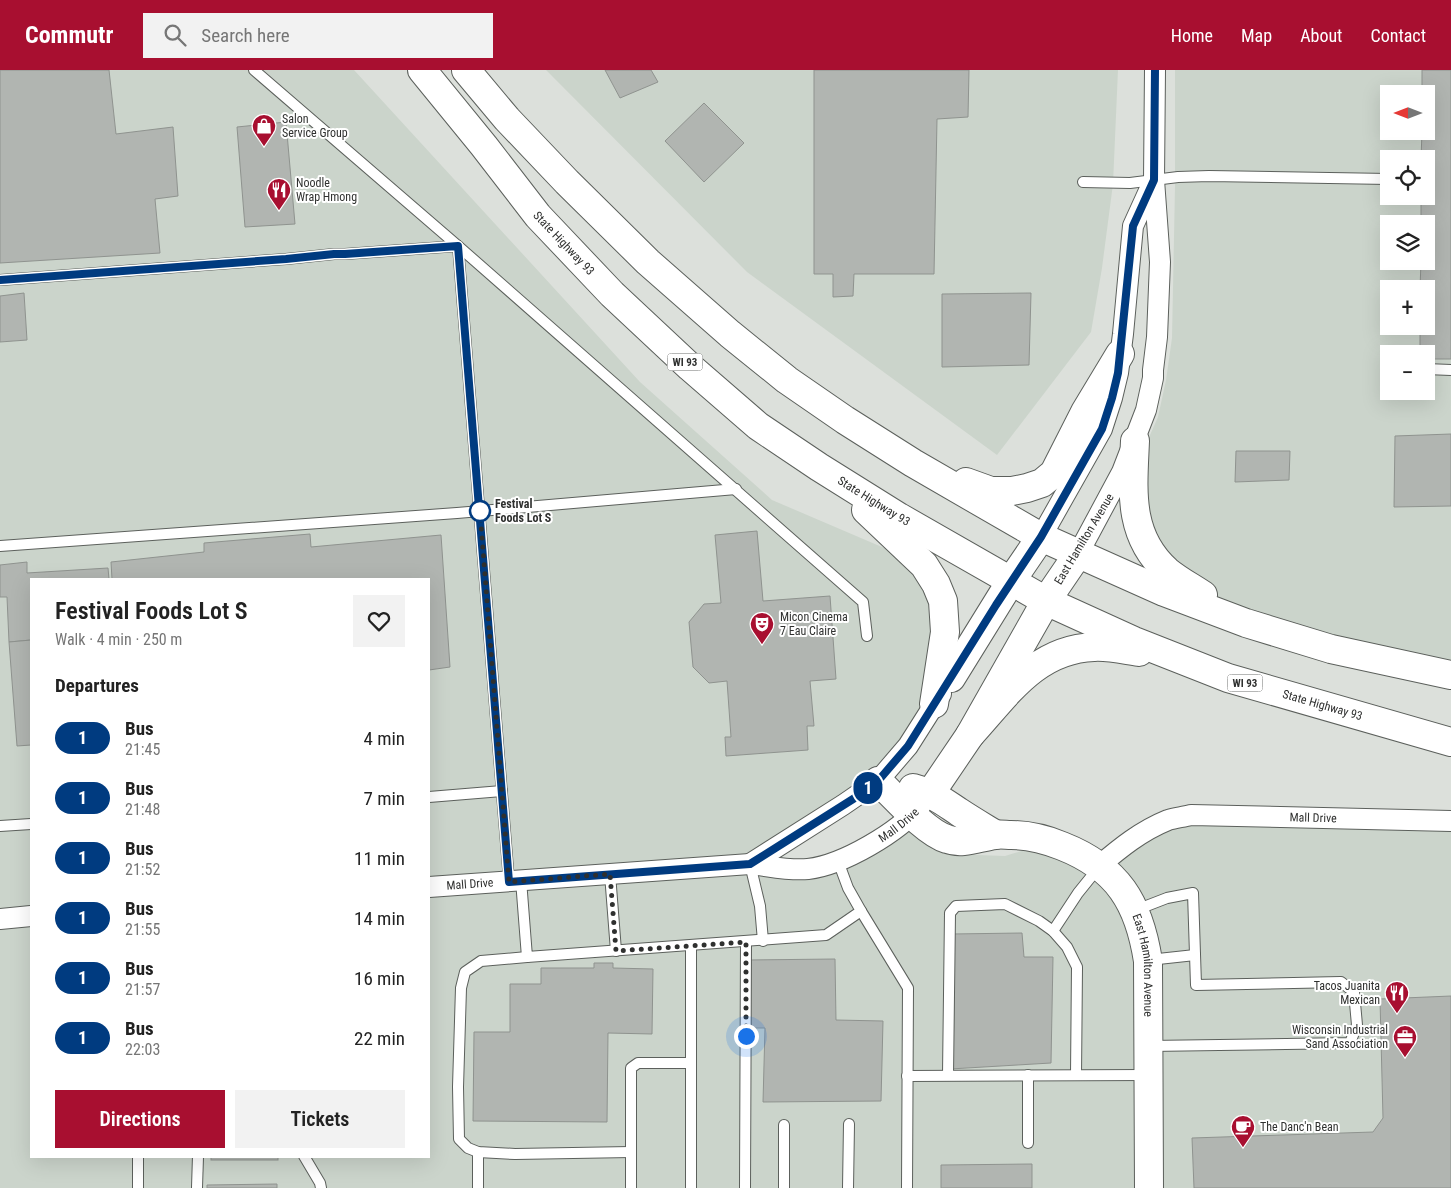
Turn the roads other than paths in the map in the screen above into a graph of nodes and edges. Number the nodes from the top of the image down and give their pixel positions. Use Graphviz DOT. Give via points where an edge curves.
graph roads {
  1 [pos="254,70"];
  2 [pos="422,70"];
  3 [pos="466,70"];
  4 [pos="1155,70"];
  5 [pos="1380,179"];
  6 [pos="1154,180"];
  7 [pos="1083,182"];
  8 [pos="458,246"];
  9 [pos="0,280"];
  10 [pos="1120,354"];
  11 [pos="1435,369"];
  12 [pos="1451,370"];
  13 [pos="1135,441"];
  14 [pos="913,463"];
  15 [pos="819,467"];
  16 [pos="736,490"];
  17 [pos="480,511"];
  18 [pos="1041,537"];
  19 [pos="0,546"];
  20 [pos="1078,554"];
  21 [pos="1011,582"];
  22 [pos="1046,601"];
  23 [pos="1246,623"];
  24 [pos="867,636"];
  25 [pos="1173,656"];
  26 [pos="1451,675"];
  27 [pos="951,678"];
  28 [pos="934,704"];
  29 [pos="970,735"];
  30 [pos="1451,742"];
  31 [pos="878,781"];
  32 [pos="502,792"];
  33 [pos="930,794"];
  34 [pos="430,797"];
  35 [pos="913,815"];
  36 [pos="1451,821"];
  37 [pos="30,824"];
  38 [pos="0,826"];
  39 [pos="996,835"];
  40 [pos="838,860"];
  41 [pos="750,864"];
  42 [pos="1099,866"];
  43 [pos="610,874"];
  44 [pos="515,881"];
  45 [pos="430,887"];
  46 [pos="1135,910"];
  47 [pos="861,911"];
  48 [pos="30,916"];
  49 [pos="0,919"];
  50 [pos="1053,931"];
  51 [pos="763,941"];
  52 [pos="746,942"];
  53 [pos="691,946"];
  54 [pos="616,951"];
  55 [pos="1195,955"];
  56 [pos="527,957"];
  57 [pos="1148,961"];
  58 [pos="1149,1046"];
  59 [pos="691,1063"];
  60 [pos="1149,1074"];
  61 [pos="1028,1075"];
  62 [pos="1076,1075"];
  63 [pos="908,1076"];
  64 [pos="948,1076"];
  65 [pos="849,1124"];
  66 [pos="784,1125"];
  67 [pos="1028,1143"];
  68 [pos="478,1152"];
  69 [pos="631,1152"];
  70 [pos="138,1158"];
  71 [pos="198,1158"];
  72 [pos="305,1158"];
  73 [pos="138,1188"];
  74 [pos="196,1188"];
  75 [pos="321,1188"];
  76 [pos="478,1188"];
  77 [pos="631,1188"];
  78 [pos="691,1188"];
  79 [pos="745,1188"];
  80 [pos="784,1188"];
  81 [pos="848,1188"];
  82 [pos="907,1188"];
  83 [pos="1149,1188"];
  1 -- 8 [label="lane"];
  2 -- 15 [label="main road, State Highway 93 / WI 93" via="538,216 612,294 758,426"];
  3 -- 14 [label="main road" via="507,119 648,262 787,380"];
  4 -- 6 [label="street, East Hamilton Avenue"];
  5 -- 6 [label="lane" via="1209,176"];
  6 -- 7 [label="lane"];
  6 -- 10 [label="street, East Hamilton Avenue" via="1133,226"];
  6 -- 13 [label="street, East Hamilton Avenue" via="1160,262 1157,337 1153,378"];
  8 -- 9 [label="lane"];
  8 -- 16 [label="lane"];
  8 -- 17 [label="lane"];
  10 -- 14 [label="main road" via="1054,473 1042,483 1012,491 991,492"];
  10 -- 18 [label="street, East Hamilton Avenue" via="1102,429"];
  11 -- 12 [label="lane"];
  13 -- 20 [label="street, East Hamilton Avenue"];
  13 -- 23 [label="main road" via="1134,503 1136,519 1148,549 1168,572"];
  14 -- 18 [label="main road"];
  15 -- 21 [label="main road, State Highway 93 / WI 93"];
  15 -- 28 [label="main road" via="924,565 936,584 943,601 945,632"];
  16 -- 17 [label="lane"];
  16 -- 24 [label="lane" via="864,602"];
  17 -- 19 [label="lane"];
  17 -- 32 [label="lane"];
  18 -- 20 [label="main road"];
  18 -- 21 [label="main road, East Hamilton Avenue"];
  20 -- 22 [label="main road, East Hamilton Avenue"];
  20 -- 23 [label="main road"];
  21 -- 22 [label="main road, State Highway 93 / WI 93"];
  21 -- 27 [label="main road, East Hamilton Avenue"];
  22 -- 25 [label="main road, State Highway 93 / WI 93"];
  22 -- 29 [label="main road, East Hamilton Avenue"];
  23 -- 26 [label="main road" via="1331,650"];
  25 -- 29 [label="main road" via="1095,646 1048,658 1024,676"];
  25 -- 30 [label="main road, State Highway 93 / WI 93" via="1228,678"];
  27 -- 28 [label="street, East Hamilton Avenue"];
  28 -- 31 [label="street, East Hamilton Avenue" via="908,746"];
  29 -- 33 [label="main road, East Hamilton Avenue"];
  31 -- 33 [label="main road, Mall Drive"];
  31 -- 35 [label="main road, East Hamilton Avenue"];
  31 -- 41 [label="street, Mall Drive"];
  32 -- 34 [label="lane"];
  32 -- 44 [label="lane"];
  33 -- 35 [label="street, Mall Drive"];
  33 -- 39 [label="main road"];
  35 -- 39 [label="main road, East Hamilton Avenue" via="936,835 950,840"];
  35 -- 40 [label="street, Mall Drive" via="865,848"];
  36 -- 42 [label="street, Mall Drive" via="1191,815 1147,830"];
  37 -- 38 [label="lane"];
  39 -- 42 [label="main road, East Hamilton Avenue" via="1041,839 1076,852"];
  40 -- 41 [label="street, Mall Drive" via="807,869"];
  40 -- 47 [label="lane"];
  41 -- 43 [label="street, Mall Drive"];
  41 -- 51 [label="lane" via="760,906"];
  42 -- 46 [label="main road, East Hamilton Avenue" via="1119,885"];
  42 -- 50 [label="lane"];
  43 -- 44 [label="street, Mall Drive"];
  43 -- 54 [label="lane"];
  44 -- 45 [label="street, Mall Drive"];
  44 -- 56 [label="lane"];
  46 -- 55 [label="lane" via="1167,898 1193,893"];
  46 -- 57 [label="main road, East Hamilton Avenue"];
  47 -- 51 [label="lane" via="826,935"];
  47 -- 63 [label="lane" via="908,988"];
  48 -- 49 [label="street"];
  50 -- 62 [label="lane" via="1077,966"];
  50 -- 64 [label="lane" via="1005,904 956,906 950,912"];
  51 -- 52 [label="lane"];
  52 -- 53 [label="lane"];
  52 -- 79 [label="lane"];
  53 -- 54 [label="lane"];
  53 -- 59 [label="lane"];
  54 -- 56 [label="lane"];
  55 -- 57 [label="lane"];
  55 -- 58 [label="lane" via="1196,984 1341,982 1354,992 1358,1026 1350,1044"];
  56 -- 68 [label="lane" via="481,961 465,972 460,988 459,1139"];
  57 -- 58 [label="main road, East Hamilton Avenue"];
  58 -- 60 [label="main road, East Hamilton Avenue"];
  59 -- 69 [label="lane" via="638,1063 631,1068"];
  59 -- 78 [label="lane"];
  60 -- 62 [label="lane"];
  60 -- 83 [label="main road, East Hamilton Avenue"];
  61 -- 62 [label="lane"];
  61 -- 64 [label="lane"];
  61 -- 67 [label="lane"];
  63 -- 64 [label="lane"];
  63 -- 82 [label="lane"];
  65 -- 81 [label="lane"];
  66 -- 80 [label="lane"];
  68 -- 69 [label="lane"];
  68 -- 76 [label="lane"];
  69 -- 77 [label="lane"];
  70 -- 73 [label="lane"];
  71 -- 74 [label="lane"];
  72 -- 75 [label="lane"];
}
